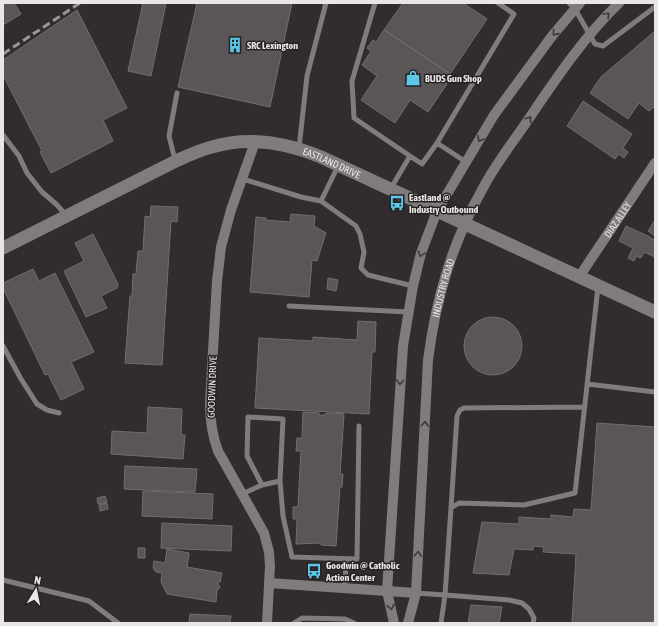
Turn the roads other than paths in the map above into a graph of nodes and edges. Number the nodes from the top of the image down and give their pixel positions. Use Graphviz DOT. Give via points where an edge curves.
graph roads {
  1 [pos="326,3"];
  2 [pos="375,3"];
  3 [pos="498,3"];
  4 [pos="620,3"];
  5 [pos="574,5"];
  6 [pos="655,7"];
  7 [pos="590,35"];
  8 [pos="177,93"];
  9 [pos="3,135"];
  10 [pos="255,142"];
  11 [pos="437,143"];
  12 [pos="299,148"];
  13 [pos="410,156"];
  14 [pos="175,161"];
  15 [pos="466,162"];
  16 [pos="655,163"];
  17 [pos="339,165"];
  18 [pos="243,179"];
  19 [pos="390,189"];
  20 [pos="321,201"];
  21 [pos="437,211"];
  22 [pos="66,216"];
  23 [pos="465,223"];
  24 [pos="3,248"];
  25 [pos="579,277"];
  26 [pos="413,286"];
  27 [pos="598,286"];
  28 [pos="289,306"];
  29 [pos="408,312"];
  30 [pos="655,312"];
  31 [pos="3,346"];
  32 [pos="587,384"];
  33 [pos="655,392"];
  34 [pos="585,407"];
  35 [pos="59,413"];
  36 [pos="360,426"];
  37 [pos="280,481"];
  38 [pos="262,485"];
  39 [pos="242,494"];
  40 [pos="451,508"];
  41 [pos="346,558"];
  42 [pos="3,580"];
  43 [pos="269,582"];
  44 [pos="345,588"];
  45 [pos="388,592"];
  46 [pos="416,593"];
  47 [pos="445,595"];
  48 [pos="118,623"];
  49 [pos="267,623"];
  50 [pos="294,623"];
  51 [pos="354,623"];
  52 [pos="394,623"];
  53 [pos="408,623"];
  54 [pos="441,623"];
  55 [pos="533,623"];
  1 -- 12 [label="lane" via="307,76"];
  2 -- 13 [label="lane" via="352,81 354,118"];
  3 -- 11 [label="lane" via="514,14"];
  7 -- 4 [label="street, INDUSTRY ROAD, one-way"];
  5 -- 7 [label="lane"];
  5 -- 15 [label="street, one-way" via="494,116"];
  6 -- 7 [label="lane" via="603,46 595,44"];
  23 -- 7 [label="street, INDUSTRY ROAD, one-way" via="492,174 572,56"];
  8 -- 14 [label="lane" via="169,136"];
  9 -- 22 [label="lane" via="19,156 27,173"];
  10 -- 12 [label="street, EASTLAND DRIVE"];
  10 -- 14 [label="street, EASTLAND DRIVE" via="214,146"];
  10 -- 18 [label="street, GOODWIN DRIVE"];
  11 -- 13 [label="lane" via="422,164"];
  11 -- 15 [label="lane"];
  12 -- 17 [label="street, EASTLAND DRIVE"];
  13 -- 19 [label="lane"];
  14 -- 22 [label="street, EASTLAND DRIVE"];
  15 -- 21 [label="street"];
  16 -- 25 [label="street, DIAZ ALLEY"];
  17 -- 19 [label="street, EASTLAND DRIVE"];
  17 -- 20 [label="lane"];
  18 -- 20 [label="lane"];
  18 -- 39 [label="street, GOODWIN DRIVE" via="221,247 210,403 210,421 218,451"];
  19 -- 21 [label="street, EASTLAND DRIVE"];
  20 -- 26 [label="lane" via="356,226 364,252 361,268 368,275"];
  21 -- 23 [label="street, EASTLAND DRIVE"];
  21 -- 26 [label="street, one-way" via="421,253"];
  22 -- 24 [label="street, EASTLAND DRIVE"];
  23 -- 25 [label="street, EASTLAND DRIVE"];
  46 -- 23 [label="street, INDUSTRY ROAD, one-way" via="432,333 445,276"];
  25 -- 27 [label="street, EASTLAND DRIVE"];
  26 -- 29 [label="street"];
  27 -- 30 [label="street, EASTLAND DRIVE"];
  27 -- 32 [label="lane"];
  28 -- 29 [label="lane"];
  29 -- 45 [label="street, one-way" via="403,346"];
  31 -- 35 [label="lane" via="37,404"];
  32 -- 33 [label="lane"];
  32 -- 34 [label="lane"];
  34 -- 40 [label="lane" via="575,493 524,505 459,503"];
  34 -- 40 [label="lane" via="460,410 457,416"];
  36 -- 41 [label="lane" via="357,559"];
  37 -- 38 [label="lane"];
  37 -- 38 [label="lane" via="283,419 248,417 247,456"];
  37 -- 41 [label="lane" via="283,516 292,557"];
  38 -- 39 [label="lane"];
  39 -- 43 [label="street, GOODWIN DRIVE" via="264,533 269,552"];
  40 -- 47 [label="lane"];
  41 -- 44 [label="lane"];
  42 -- 48 [label="lane" via="89,601"];
  43 -- 44 [label="street"];
  43 -- 49 [label="street, GOODWIN DRIVE"];
  44 -- 45 [label="street"];
  45 -- 46 [label="street"];
  45 -- 52 [label="street, one-way"];
  46 -- 47 [label="lane"];
  46 -- 53 [label="street, INDUSTRY ROAD"];
  47 -- 54 [label="lane"];
  47 -- 55 [label="lane" via="522,603 534,618"];
  50 -- 51 [label="lane" via="302,618 345,619"];
}
